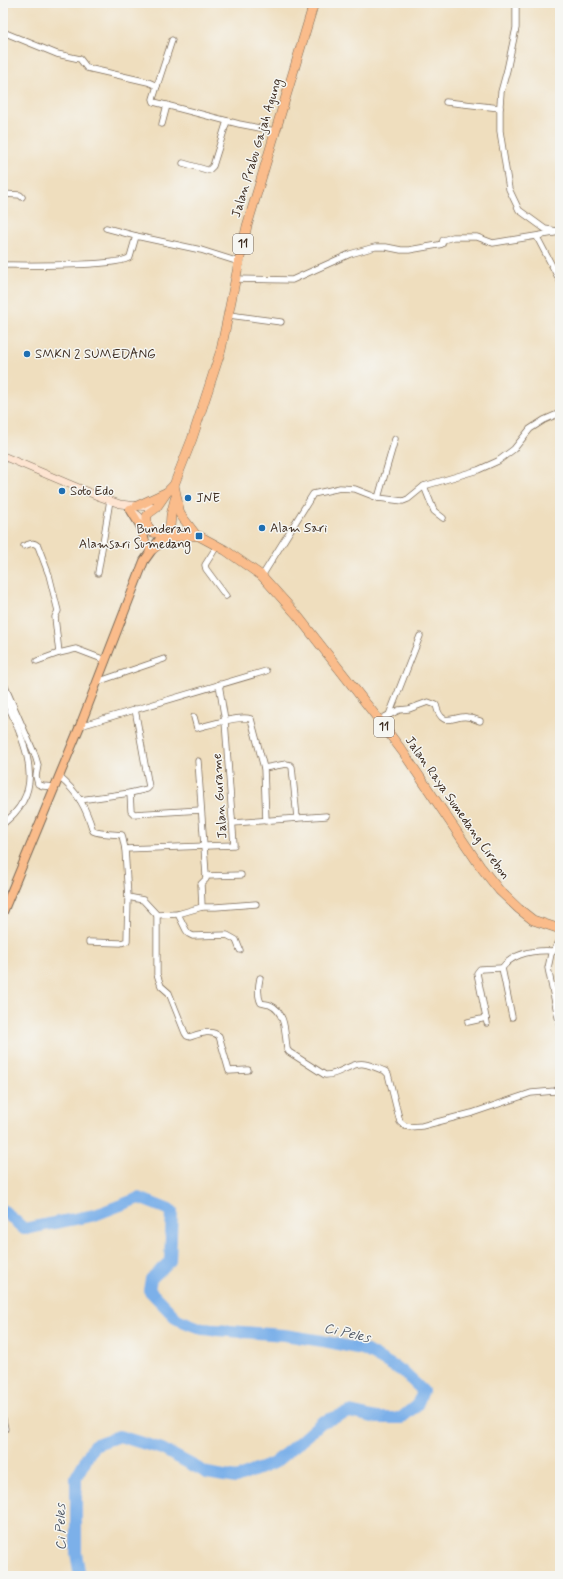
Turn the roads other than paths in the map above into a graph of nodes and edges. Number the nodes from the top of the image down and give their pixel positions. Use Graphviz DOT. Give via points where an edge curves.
graph roads {
  1 [pos="516,3"];
  2 [pos="311,4"];
  3 [pos="3,32"];
  4 [pos="172,40"];
  5 [pos="157,86"];
  6 [pos="446,102"];
  7 [pos="167,105"];
  8 [pos="500,108"];
  9 [pos="227,121"];
  10 [pos="162,124"];
  11 [pos="275,131"];
  12 [pos="183,163"];
  13 [pos="3,194"];
  14 [pos="22,197"];
  15 [pos="106,228"];
  16 [pos="560,232"];
  17 [pos="136,236"];
  18 [pos="537,236"];
  19 [pos="239,262"];
  20 [pos="3,265"];
  21 [pos="235,279"];
  22 [pos="560,281"];
  23 [pos="229,315"];
  24 [pos="281,322"];
  25 [pos="560,414"];
  26 [pos="395,439"];
  27 [pos="3,456"];
  28 [pos="174,485"];
  29 [pos="424,486"];
  30 [pos="167,492"];
  31 [pos="176,496"];
  32 [pos="378,498"];
  33 [pos="110,500"];
  34 [pos="133,508"];
  35 [pos="156,508"];
  36 [pos="171,517"];
  37 [pos="443,518"];
  38 [pos="147,525"];
  39 [pos="187,531"];
  40 [pos="164,533"];
  41 [pos="24,546"];
  42 [pos="218,546"];
  43 [pos="148,548"];
  44 [pos="98,573"];
  45 [pos="262,576"];
  46 [pos="226,596"];
  47 [pos="420,636"];
  48 [pos="59,652"];
  49 [pos="164,659"];
  50 [pos="105,660"];
  51 [pos="37,661"];
  52 [pos="266,671"];
  53 [pos="3,682"];
  54 [pos="97,682"];
  55 [pos="220,684"];
  56 [pos="3,694"];
  57 [pos="135,709"];
  58 [pos="389,715"];
  59 [pos="194,717"];
  60 [pos="225,720"];
  61 [pos="379,720"];
  62 [pos="480,721"];
  63 [pos="80,726"];
  64 [pos="198,761"];
  65 [pos="264,768"];
  66 [pos="59,777"];
  67 [pos="55,787"];
  68 [pos="130,793"];
  69 [pos="80,800"];
  70 [pos="201,810"];
  71 [pos="326,816"];
  72 [pos="297,818"];
  73 [pos="266,821"];
  74 [pos="234,823"];
  75 [pos="3,824"];
  76 [pos="204,846"];
  77 [pos="125,849"];
  78 [pos="241,874"];
  79 [pos="206,876"];
  80 [pos="128,897"];
  81 [pos="256,904"];
  82 [pos="202,907"];
  83 [pos="3,912"];
  84 [pos="178,914"];
  85 [pos="157,915"];
  86 [pos="560,929"];
  87 [pos="560,941"];
  88 [pos="89,942"];
  89 [pos="240,950"];
  90 [pos="553,951"];
  91 [pos="502,968"];
  92 [pos="260,978"];
  93 [pos="512,1017"];
  94 [pos="468,1022"];
  95 [pos="560,1027"];
  96 [pos="248,1070"];
  97 [pos="560,1082"];
  98 [pos="3,1419"];
  99 [pos="3,1430"];
  1 -- 8 [label="street" via="516,28 501,92"];
  2 -- 11 [label="highway, Jalan Prabu Gajah Agung / 11"];
  3 -- 5 [label="street" via="57,54 80,59 87,68"];
  4 -- 5 [label="street"];
  5 -- 7 [label="street" via="153,101"];
  6 -- 8 [label="street"];
  7 -- 9 [label="street"];
  7 -- 10 [label="street"];
  8 -- 16 [label="street" via="500,131 509,189 514,201 519,210 545,229"];
  9 -- 11 [label="street"];
  9 -- 12 [label="street" via="211,169"];
  11 -- 19 [label="highway, Jalan Prabu Gajah Agung / 11"];
  13 -- 14 [label="street"];
  15 -- 17 [label="street"];
  16 -- 18 [label="street"];
  17 -- 19 [label="street" via="201,250"];
  17 -- 20 [label="street" via="130,257 123,261 102,264"];
  18 -- 21 [label="street" via="493,243 477,237 452,236 443,240 442,244 409,250 375,247 350,254 292,280"];
  18 -- 22 [label="street"];
  19 -- 21 [label="highway, Jalan Prabu Gajah Agung / 11"];
  21 -- 23 [label="highway, Jalan Prabu Gajah Agung / 11"];
  23 -- 24 [label="street"];
  23 -- 28 [label="highway, Jalan Prabu Gajah Agung / 11" via="213,376"];
  25 -- 29 [label="street" via="530,429 514,449 498,461 478,470"];
  26 -- 32 [label="street"];
  27 -- 33 [label="main road"];
  28 -- 30 [label="highway, 11"];
  28 -- 31 [label="highway"];
  29 -- 32 [label="street" via="403,501"];
  29 -- 37 [label="street" via="434,511"];
  30 -- 34 [label="highway"];
  30 -- 35 [label="highway, 11"];
  31 -- 36 [label="highway"];
  31 -- 39 [label="highway"];
  32 -- 45 [label="street" via="355,489 340,488 313,494"];
  33 -- 34 [label="main road"];
  33 -- 44 [label="street"];
  34 -- 35 [label="main road"];
  34 -- 38 [label="main road"];
  34 -- 43 [label="main road"];
  35 -- 36 [label="highway, 11" via="166,511"];
  35 -- 38 [label="highway, 11" via="147,516"];
  36 -- 39 [label="highway, 11"];
  36 -- 40 [label="highway" via="170,528"];
  38 -- 40 [label="highway" via="152,532"];
  38 -- 43 [label="main road"];
  39 -- 40 [label="highway"];
  39 -- 42 [label="highway, Jalan Raya Sumedang Cirebon / 11"];
  39 -- 43 [label="highway"];
  40 -- 43 [label="main road"];
  41 -- 48 [label="street" via="35,543 38,546 49,575 58,611 55,617"];
  42 -- 45 [label="highway, Jalan Raya Sumedang Cirebon / 11"];
  42 -- 46 [label="street" via="205,565"];
  43 -- 50 [label="main road"];
  45 -- 61 [label="highway, Jalan Raya Sumedang Cirebon / 11" via="297,615"];
  47 -- 58 [label="street"];
  48 -- 50 [label="street" via="76,649"];
  48 -- 51 [label="street"];
  49 -- 54 [label="street"];
  50 -- 54 [label="main road"];
  52 -- 55 [label="street"];
  53 -- 67 [label="street" via="35,755 38,784"];
  54 -- 63 [label="main road"];
  55 -- 57 [label="street"];
  55 -- 60 [label="street, Jalan Gurame"];
  56 -- 75 [label="street" via="26,753 30,780 23,801"];
  57 -- 63 [label="street"];
  57 -- 68 [label="street" via="149,787"];
  58 -- 61 [label="street"];
  58 -- 62 [label="street" via="428,702 436,705 438,712 446,719 466,716"];
  59 -- 60 [label="street" via="197,728"];
  60 -- 65 [label="street" via="251,719"];
  60 -- 74 [label="street, Jalan Gurame"];
  61 -- 86 [label="highway, Jalan Raya Sumedang Cirebon / 11" via="499,890 533,920"];
  63 -- 66 [label="main road"];
  64 -- 70 [label="street"];
  65 -- 72 [label="street" via="286,764 292,767"];
  65 -- 73 [label="street"];
  66 -- 67 [label="main road"];
  66 -- 69 [label="street" via="71,786"];
  67 -- 83 [label="main road"];
  68 -- 69 [label="street"];
  68 -- 70 [label="street" via="131,811 134,814"];
  69 -- 77 [label="street" via="93,831 99,834 122,835"];
  70 -- 76 [label="street"];
  71 -- 72 [label="street"];
  72 -- 73 [label="street"];
  73 -- 74 [label="street"];
  74 -- 76 [label="street, Jalan Gurame" via="234,846"];
  76 -- 77 [label="street, Jalan Gurame"];
  76 -- 79 [label="street"];
  77 -- 80 [label="street"];
  78 -- 79 [label="street"];
  79 -- 82 [label="street" via="201,884"];
  80 -- 85 [label="street" via="143,900"];
  80 -- 88 [label="street" via="127,941"];
  81 -- 82 [label="street"];
  82 -- 84 [label="street"];
  84 -- 85 [label="street"];
  84 -- 89 [label="street" via="189,934 227,935 236,940"];
  85 -- 96 [label="street" via="157,974 161,986 169,993 185,1033 190,1037 216,1033 229,1071"];
  87 -- 90 [label="street"];
  90 -- 91 [label="street" via="540,950 523,954 510,960"];
  90 -- 95 [label="street" via="548,968"];
  91 -- 93 [label="street"];
  91 -- 94 [label="street" via="480,969 477,973 487,1021"];
  92 -- 97 [label="street" via="259,1001 269,1004 282,1016 289,1052 326,1075 364,1064 385,1071 388,1074 400,1122 405,1126 422,1126 472,1113 531,1093 555,1091 559,1089"];
  98 -- 99 [label="street"];
}
